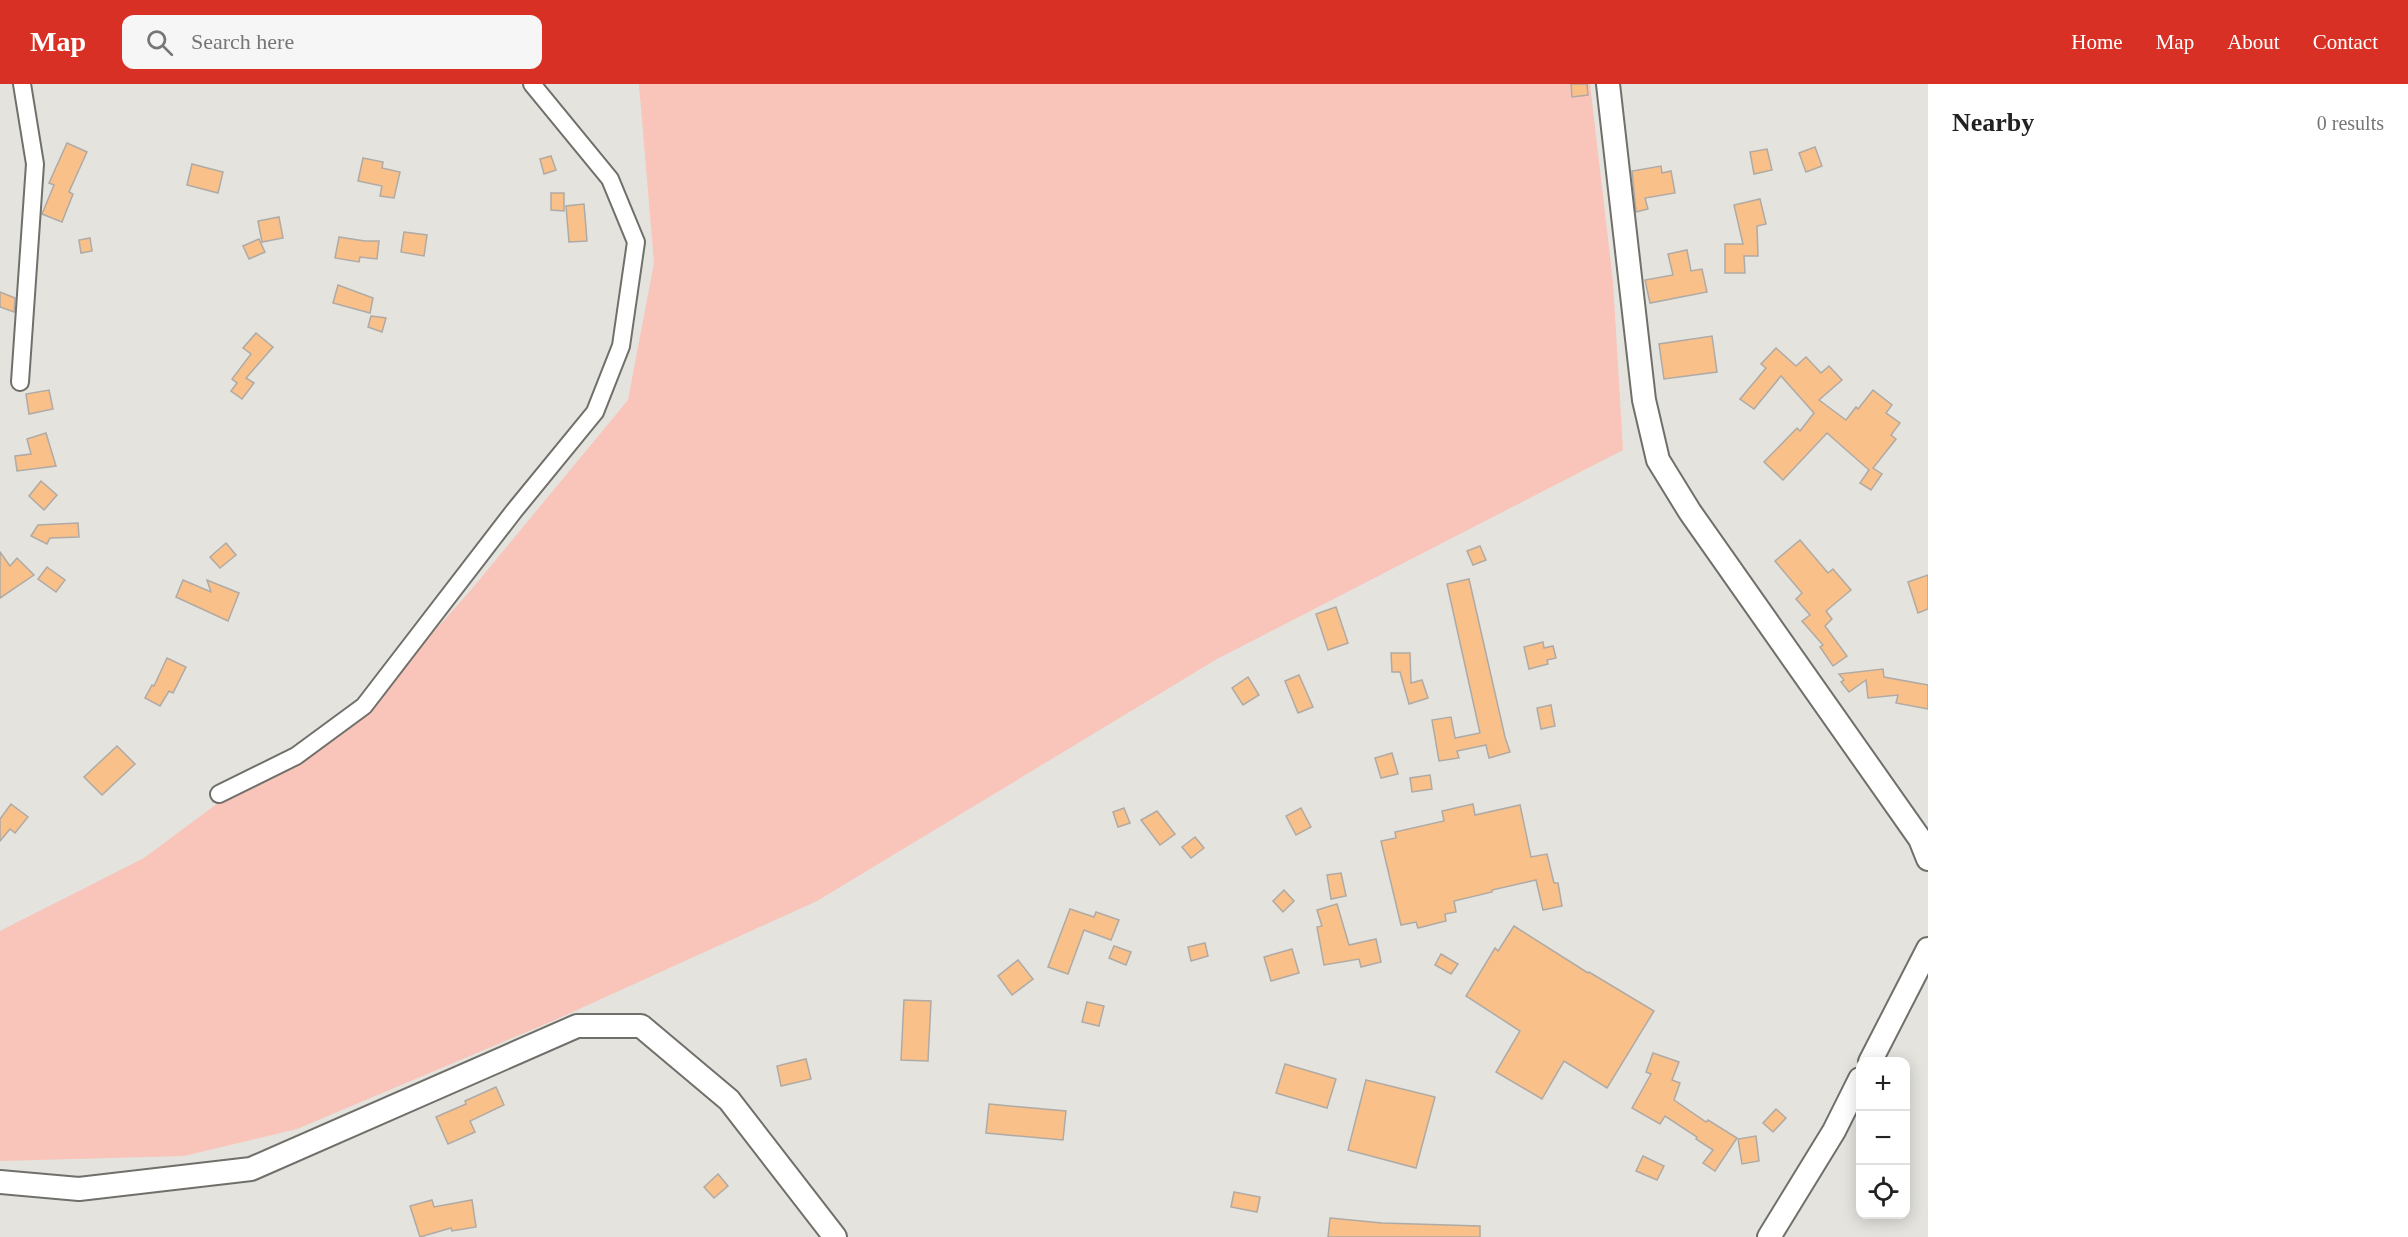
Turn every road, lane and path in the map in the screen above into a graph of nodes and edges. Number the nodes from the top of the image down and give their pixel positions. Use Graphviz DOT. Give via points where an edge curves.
graph roads {
  1 [pos="22,84"];
  2 [pos="532,84"];
  3 [pos="1608,84"];
  4 [pos="20,382"];
  5 [pos="219,794"];
  6 [pos="1928,859"];
  7 [pos="1928,949"];
  8 [pos="1873,1057"];
  9 [pos="1856,1087"];
  10 [pos="0,1182"];
  11 [pos="834,1237"];
  12 [pos="1769,1237"];
  1 -- 4 [label="street" via="35,164"];
  2 -- 5 [label="street" via="610,180 636,242 621,346 595,412 364,706 296,756"];
  3 -- 6 [label="main road" via="1644,400 1658,460 1690,512 1920,839"];
  7 -- 8 [label="main road"];
  9 -- 12 [label="main road" via="1834,1131"];
  10 -- 11 [label="main road" via="79,1189 251,1169 577,1026 641,1026 729,1100"];
}
